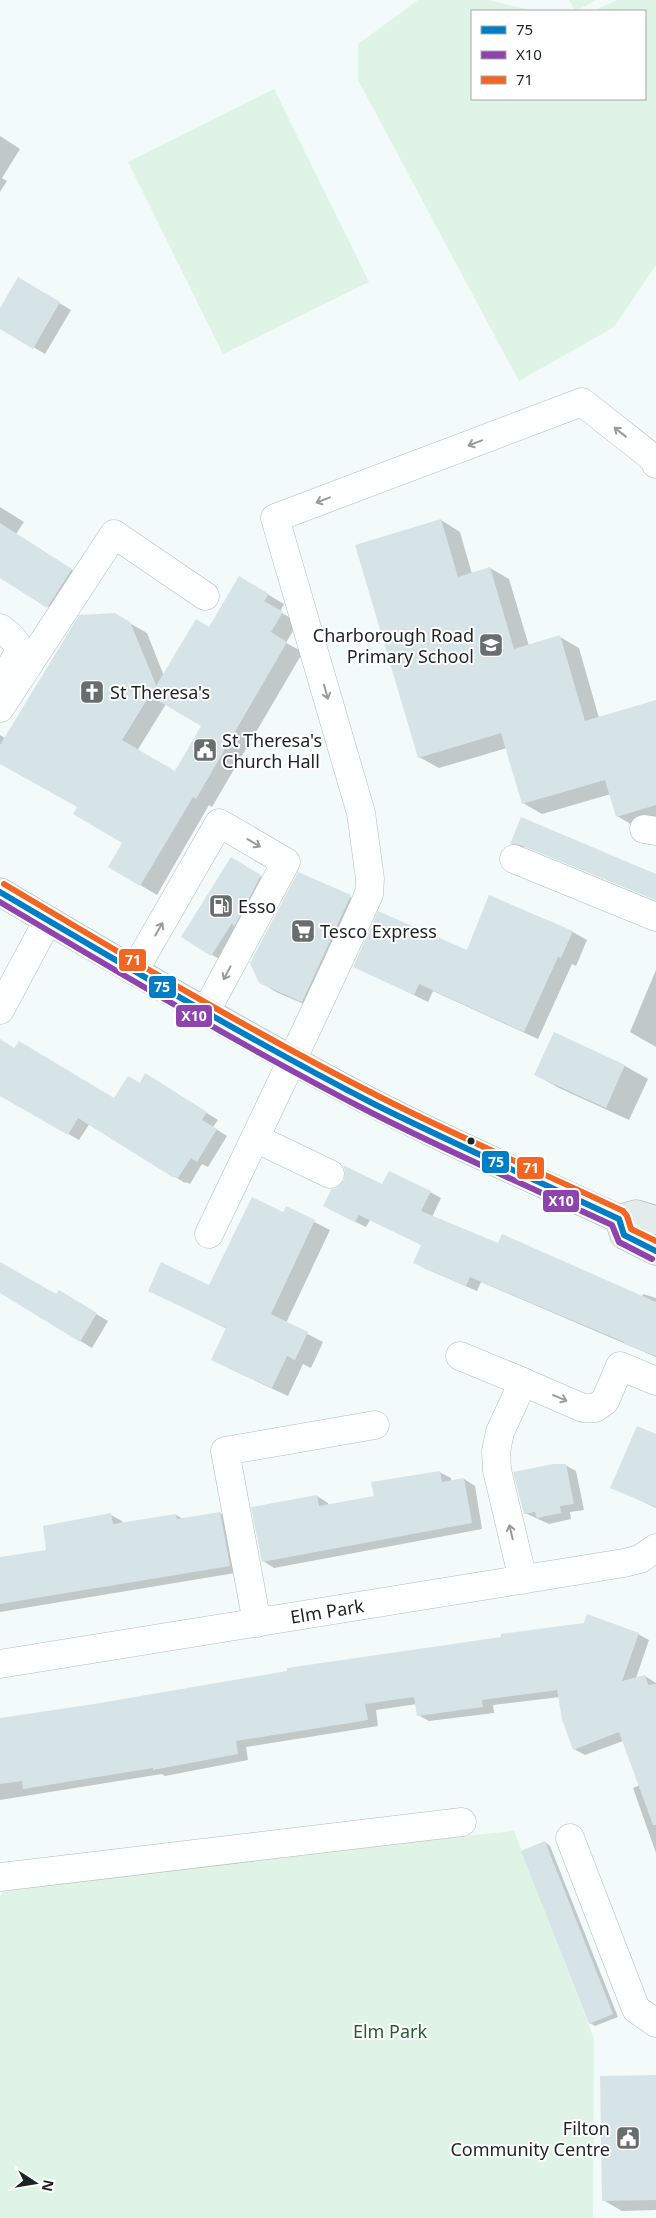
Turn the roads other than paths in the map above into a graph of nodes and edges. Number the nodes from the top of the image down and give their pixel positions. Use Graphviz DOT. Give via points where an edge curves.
graph roads {
  1 [pos="656,464"];
  2 [pos="205,596"];
  3 [pos="0,628"];
  4 [pos="0,682"];
  5 [pos="0,708"];
  6 [pos="514,859"];
  7 [pos="0,892"];
  8 [pos="656,918"];
  9 [pos="48,920"];
  10 [pos="134,971"];
  11 [pos="0,1010"];
  12 [pos="206,1011"];
  13 [pos="292,1058"];
  14 [pos="255,1138"];
  15 [pos="330,1174"];
  16 [pos="619,1219"];
  17 [pos="656,1220"];
  18 [pos="209,1234"];
  19 [pos="656,1251"];
  20 [pos="460,1356"];
  21 [pos="656,1381"];
  22 [pos="523,1382"];
  23 [pos="374,1425"];
  24 [pos="655,1553"];
  25 [pos="523,1580"];
  26 [pos="257,1622"];
  27 [pos="0,1664"];
  28 [pos="462,1822"];
  29 [pos="570,1838"];
  30 [pos="0,1877"];
  31 [pos="656,2023"];
  1 -- 13 [label="street, one-way" via="654,459 582,402 275,518 361,813 370,879 369,894"];
  2 -- 5 [label="street" via="114,534"];
  3 -- 4 [label="street" via="16,639 18,647"];
  6 -- 8 [label="street"];
  7 -- 9 [label="main road"];
  9 -- 10 [label="main road"];
  9 -- 11 [label="street"];
  10 -- 12 [label="main road"];
  10 -- 12 [label="street, one-way" via="219,822 286,862"];
  12 -- 13 [label="main road"];
  13 -- 14 [label="street"];
  13 -- 16 [label="main road" via="342,1087 467,1149"];
  14 -- 15 [label="street"];
  14 -- 18 [label="street"];
  16 -- 17 [label="main road" via="636,1214"];
  16 -- 19 [label="main road" via="624,1235"];
  20 -- 22 [label="street"];
  22 -- 21 [label="street, one-way" via="583,1408 596,1408 605,1401 620,1366"];
  25 -- 22 [label="street, one-way" via="497,1470 496,1451 500,1432"];
  23 -- 26 [label="street" via="225,1451"];
  24 -- 25 [label="street, Elm Park" via="624,1563"];
  25 -- 26 [label="street, Elm Park"];
  26 -- 27 [label="street, Elm Park"];
  28 -- 30 [label="street"];
  29 -- 31 [label="street" via="636,2009"];
}
